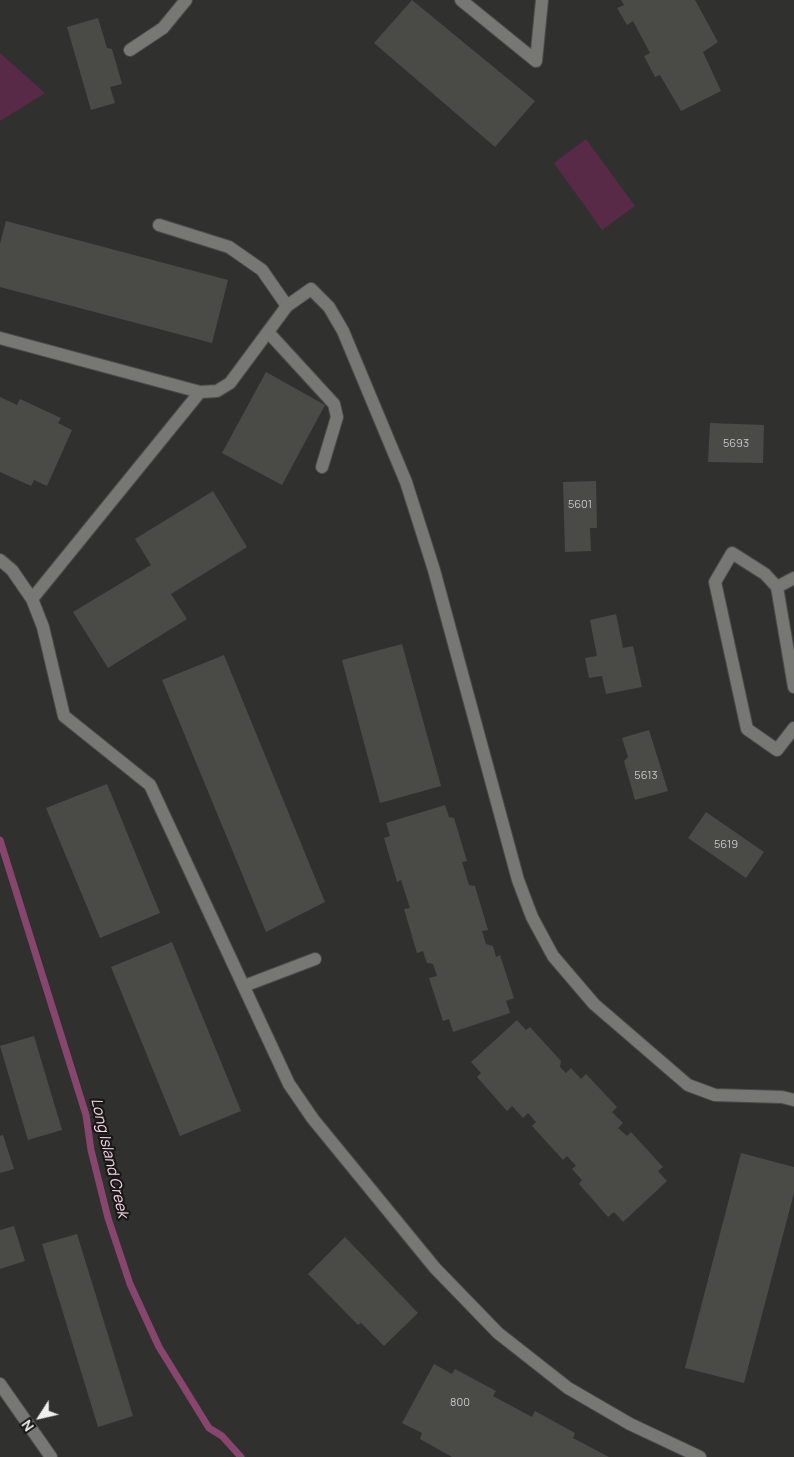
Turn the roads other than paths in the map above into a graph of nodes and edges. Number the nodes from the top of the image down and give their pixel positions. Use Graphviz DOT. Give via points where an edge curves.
graph roads {
  1 [pos="186,0"];
  2 [pos="461,0"];
  3 [pos="542,0"];
  4 [pos="130,50"];
  5 [pos="159,225"];
  6 [pos="287,306"];
  7 [pos="268,332"];
  8 [pos="0,338"];
  9 [pos="200,392"];
  10 [pos="322,467"];
  11 [pos="0,560"];
  12 [pos="794,578"];
  13 [pos="777,587"];
  14 [pos="32,599"];
  15 [pos="794,687"];
  16 [pos="794,728"];
  17 [pos="315,959"];
  18 [pos="244,986"];
  19 [pos="794,1100"];
  20 [pos="0,1384"];
  21 [pos="51,1457"];
  22 [pos="700,1457"];
  1 -- 4 [label="street" via="163,28"];
  2 -- 3 [label="street" via="536,61"];
  5 -- 6 [label="street" via="229,247 262,270"];
  6 -- 7 [label="street"];
  6 -- 19 [label="street" via="311,289 329,307 343,331 406,482 434,570 518,880 532,917 553,956 594,1004 688,1084 716,1095"];
  7 -- 9 [label="street" via="230,383 217,391"];
  7 -- 10 [label="street" via="334,404 337,417"];
  8 -- 9 [label="street"];
  9 -- 14 [label="street"];
  11 -- 14 [label="street" via="12,570"];
  12 -- 13 [label="street"];
  13 -- 15 [label="street"];
  13 -- 16 [label="street" via="766,574 732,553 715,582 747,729 777,750"];
  14 -- 18 [label="street" via="43,627 64,716 150,785"];
  17 -- 18 [label="street"];
  18 -- 22 [label="street" via="289,1084 313,1119 435,1268 498,1333 568,1388 630,1424"];
  20 -- 21 [label="street"];
}
